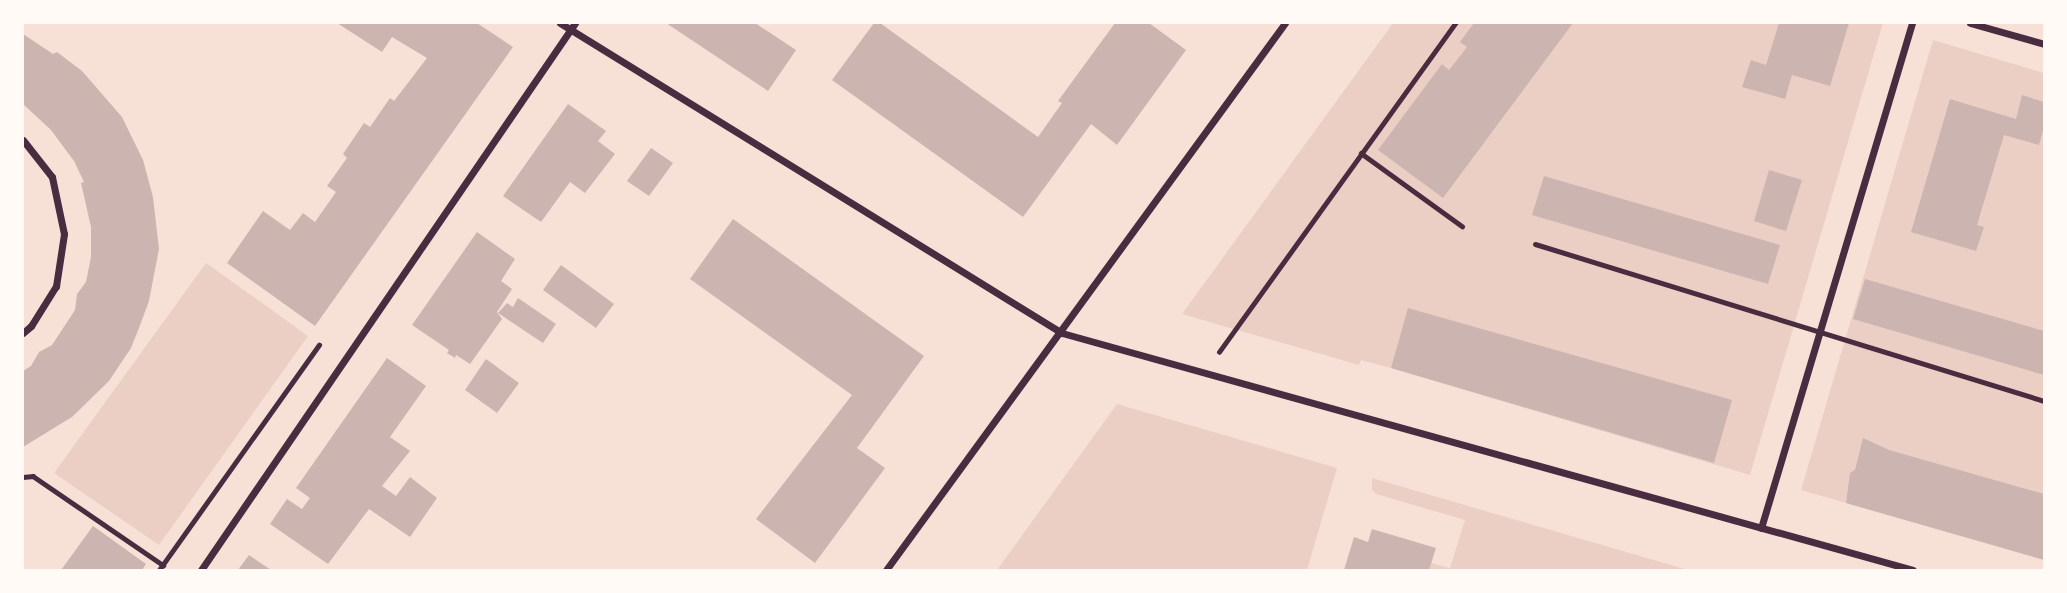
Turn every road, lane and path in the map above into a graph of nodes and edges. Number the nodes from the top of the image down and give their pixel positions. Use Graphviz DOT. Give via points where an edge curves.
graph roads {
  1 [pos="560,23"];
  2 [pos="1284,23"];
  3 [pos="1455,23"];
  4 [pos="1912,23"];
  5 [pos="1970,23"];
  6 [pos="573,26"];
  7 [pos="2044,44"];
  8 [pos="23,140"];
  9 [pos="1361,153"];
  10 [pos="1462,226"];
  11 [pos="1535,244"];
  12 [pos="1062,332"];
  13 [pos="23,333"];
  14 [pos="1819,334"];
  15 [pos="1204,372"];
  16 [pos="2044,401"];
  17 [pos="23,477"];
  18 [pos="1761,528"];
  19 [pos="163,565"];
  20 [pos="201,570"];
  21 [pos="886,570"];
  22 [pos="1913,570"];
  1 -- 6 [label="street"];
  2 -- 12 [label="street"];
  3 -- 9 [label="path"];
  4 -- 14 [label="street"];
  5 -- 7 [label="street"];
  6 -- 12 [label="street"];
  6 -- 20 [label="street"];
  8 -- 13 [label="street" via="52,177 64,234 56,286"];
  9 -- 10 [label="path"];
  9 -- 15 [label="path"];
  11 -- 14 [label="lane"];
  12 -- 15 [label="street"];
  12 -- 21 [label="street"];
  14 -- 16 [label="lane"];
  14 -- 18 [label="street"];
  15 -- 18 [label="street"];
  17 -- 19 [label="path" via="33,476"];
  18 -- 22 [label="street"];
}
